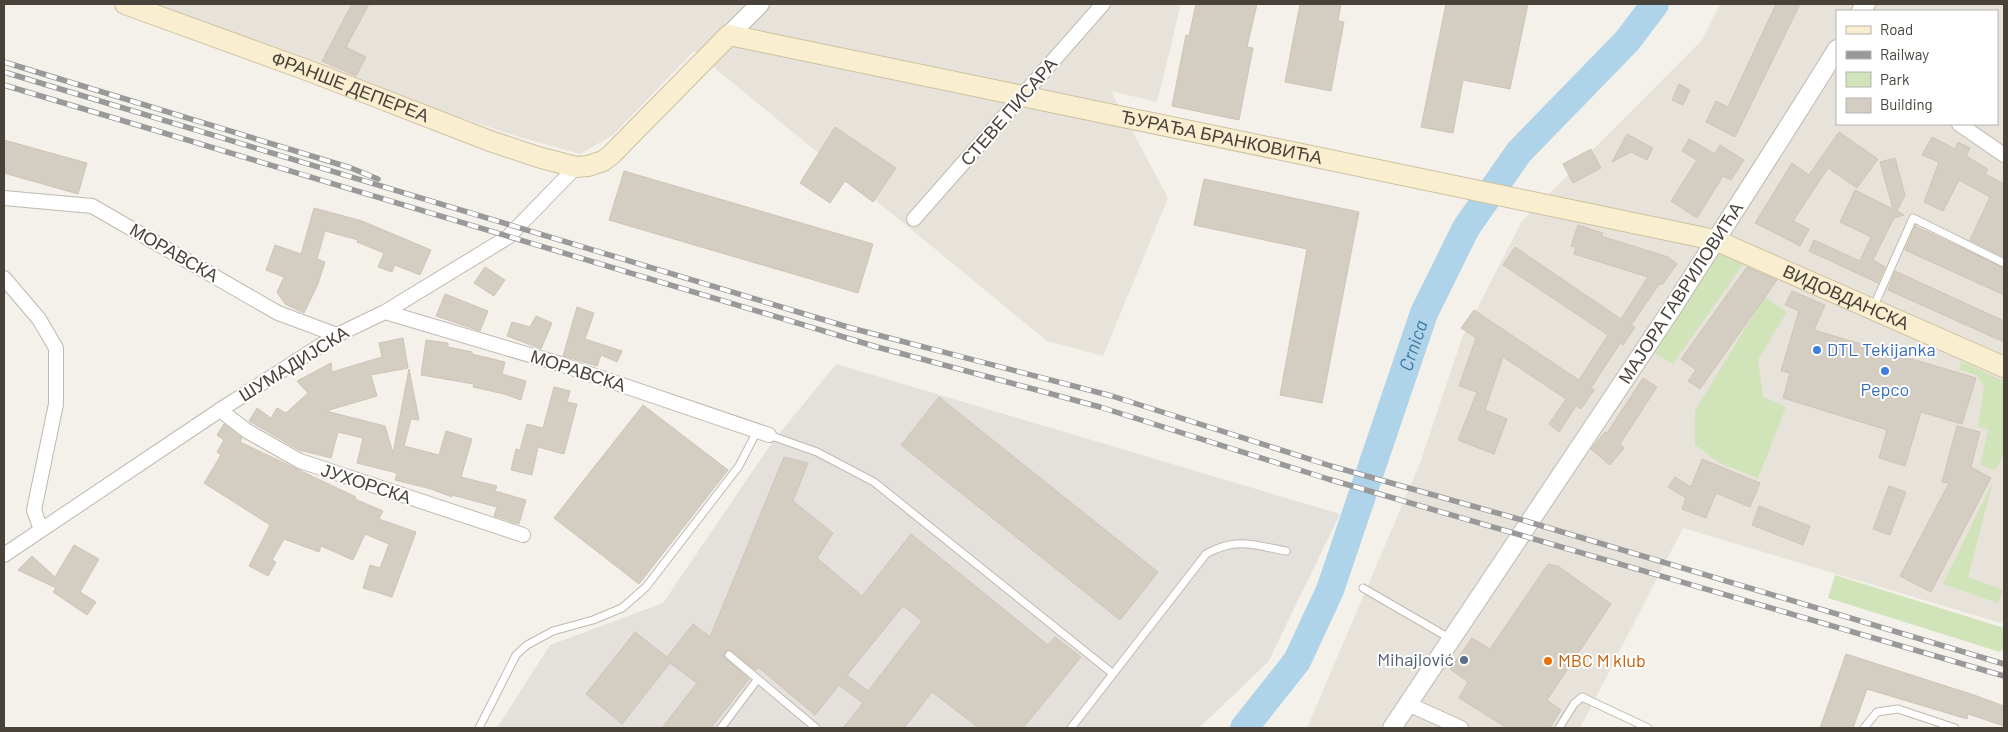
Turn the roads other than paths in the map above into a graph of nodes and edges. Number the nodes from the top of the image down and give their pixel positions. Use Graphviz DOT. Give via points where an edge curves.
graph roads {
  1 [pos="125,4"];
  2 [pos="760,4"];
  3 [pos="1103,4"];
  4 [pos="729,35"];
  5 [pos="1836,51"];
  6 [pos="1023,95"];
  7 [pos="1960,125"];
  8 [pos="2004,155"];
  9 [pos="576,167"];
  10 [pos="4,198"];
  11 [pos="914,219"];
  12 [pos="1715,240"];
  13 [pos="2004,263"];
  14 [pos="4,278"];
  15 [pos="1873,309"];
  16 [pos="385,312"];
  17 [pos="337,335"];
  18 [pos="2004,367"];
  19 [pos="220,410"];
  20 [pos="763,433"];
  21 [pos="40,530"];
  22 [pos="524,535"];
  23 [pos="1286,552"];
  24 [pos="4,555"];
  25 [pos="1363,588"];
  26 [pos="1452,639"];
  27 [pos="729,655"];
  28 [pos="1112,674"];
  29 [pos="757,680"];
  30 [pos="1408,704"];
  31 [pos="479,728"];
  32 [pos="721,728"];
  33 [pos="816,728"];
  34 [pos="1071,728"];
  35 [pos="1392,728"];
  36 [pos="1461,728"];
  37 [pos="1559,728"];
  38 [pos="1648,728"];
  39 [pos="1864,728"];
  40 [pos="1955,728"];
  1 -- 9 [label="main road, ФРАНШЕ ДЕПЕРЕА" via="490,141"];
  2 -- 4 [label="street"];
  3 -- 6 [label="street, СТЕВЕ ПИСАРА"];
  4 -- 6 [label="main road, ЂУРАЂА БРАНКОВИЋА"];
  4 -- 9 [label="main road" via="611,155 596,164"];
  5 -- 12 [label="street, МАЈОРА ГАВРИЛОВИЋА"];
  6 -- 11 [label="street, СТЕВЕ ПИСАРА"];
  6 -- 12 [label="main road, ЂУРАЂА БРАНКОВИЋА"];
  7 -- 8 [label="street"];
  9 -- 16 [label="street, ШУМАДИЈСКА" via="508,237"];
  10 -- 17 [label="street, МОРАВСКА" via="92,206 278,313"];
  12 -- 15 [label="main road, ВИДОВДАНСКА"];
  12 -- 26 [label="street, МАЈОРА ГАВРИЛОВИЋА"];
  13 -- 15 [label="lane" via="1913,218"];
  14 -- 21 [label="street" via="39,319 56,348 56,404 34,510"];
  15 -- 18 [label="main road, ВИДОВДАНСКА"];
  16 -- 17 [label="street, ШУМАДИЈСКА"];
  16 -- 20 [label="street, МОРАВСКА" via="560,364"];
  17 -- 19 [label="street, ШУМАДИЈСКА"];
  19 -- 21 [label="street, ШУМАДИЈСКА"];
  19 -- 22 [label="street, ЈУХОРСКА" via="248,431 300,461"];
  20 -- 28 [label="lane" via="817,452 874,482"];
  20 -- 31 [label="lane" via="646,587 622,608 553,631 527,645 516,656"];
  21 -- 24 [label="street, ШУМАДИЈСКА"];
  23 -- 28 [label="lane" via="1240,542 1218,546 1206,554"];
  25 -- 26 [label="lane"];
  26 -- 30 [label="street, МАЈОРА ГАВРИЛОВИЋА"];
  27 -- 29 [label="lane"];
  28 -- 34 [label="lane"];
  29 -- 32 [label="lane"];
  29 -- 33 [label="lane"];
  30 -- 35 [label="street, МАЈОРА ГАВРИЛОВИЋА"];
  30 -- 36 [label="street"];
  37 -- 38 [label="lane" via="1582,697"];
  39 -- 40 [label="lane" via="1877,712 1898,709"];
}
